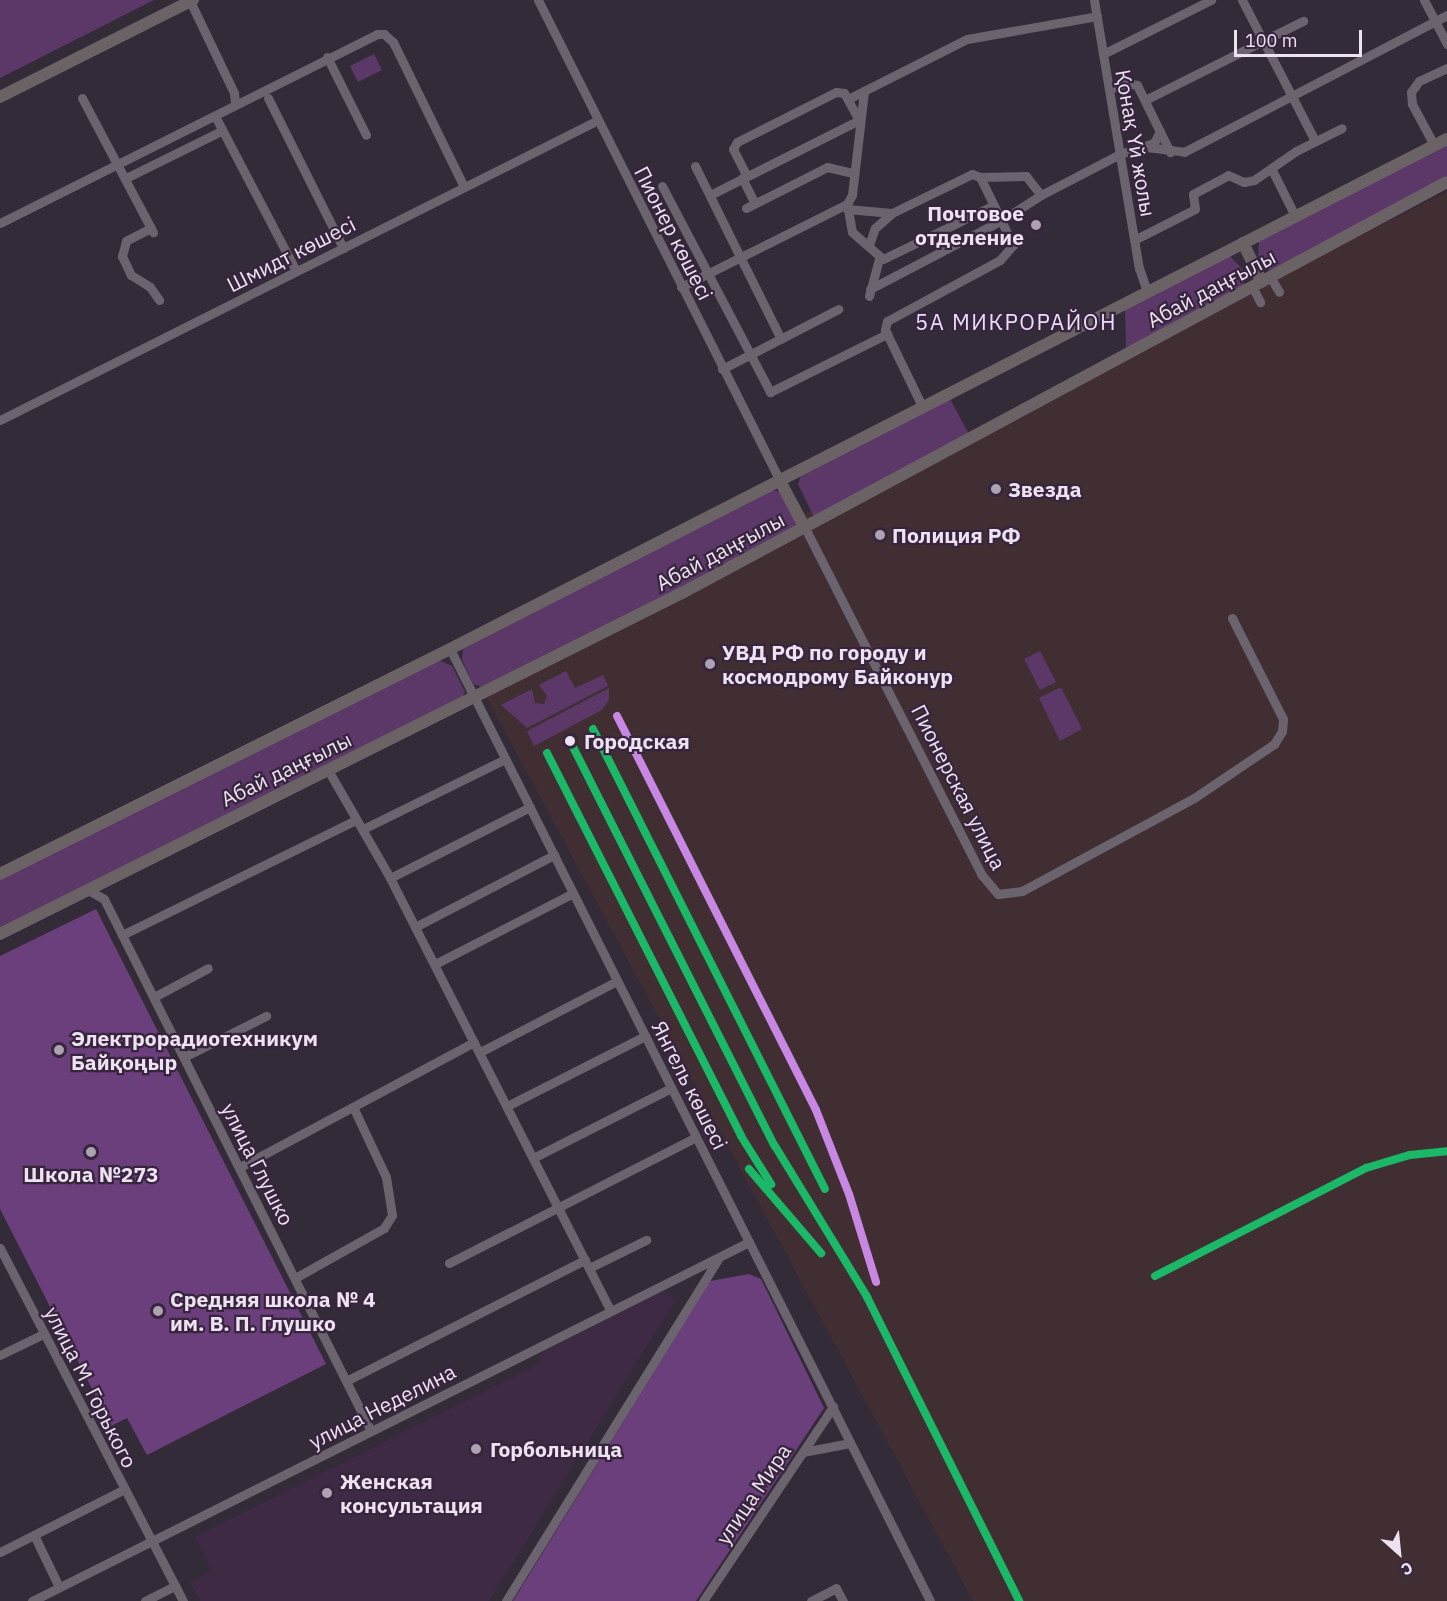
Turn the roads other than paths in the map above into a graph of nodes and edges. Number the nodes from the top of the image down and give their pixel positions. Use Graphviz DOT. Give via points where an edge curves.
graph roads {
  1 [pos="538,0"];
  2 [pos="1094,0"];
  3 [pos="1211,0"];
  4 [pos="1242,0"];
  5 [pos="1424,0"];
  6 [pos="191,1"];
  7 [pos="1447,15"];
  8 [pos="1096,16"];
  9 [pos="1303,21"];
  10 [pos="1435,21"];
  11 [pos="1263,41"];
  12 [pos="1447,44"];
  13 [pos="1103,54"];
  14 [pos="327,57"];
  15 [pos="1447,68"];
  16 [pos="1109,88"];
  17 [pos="864,91"];
  18 [pos="1291,95"];
  19 [pos="0,97"];
  20 [pos="82,98"];
  21 [pos="268,99"];
  22 [pos="848,99"];
  23 [pos="1145,100"];
  24 [pos="235,102"];
  25 [pos="215,116"];
  26 [pos="598,120"];
  27 [pos="859,120"];
  28 [pos="1342,128"];
  29 [pos="221,131"];
  30 [pos="1160,131"];
  31 [pos="366,135"];
  32 [pos="1447,139"];
  33 [pos="1316,141"];
  34 [pos="1434,145"];
  35 [pos="1146,147"];
  36 [pos="1170,152"];
  37 [pos="1120,154"];
  38 [pos="118,163"];
  39 [pos="695,166"];
  40 [pos="1272,170"];
  41 [pos="854,173"];
  42 [pos="745,177"];
  43 [pos="980,177"];
  44 [pos="126,178"];
  45 [pos="1447,182"];
  46 [pos="662,186"];
  47 [pos="464,187"];
  48 [pos="710,195"];
  49 [pos="1041,195"];
  50 [pos="994,205"];
  51 [pos="847,206"];
  52 [pos="892,213"];
  53 [pos="1295,216"];
  54 [pos="1002,220"];
  55 [pos="0,223"];
  56 [pos="1134,240"];
  57 [pos="1243,243"];
  58 [pos="869,245"];
  59 [pos="343,248"];
  60 [pos="739,256"];
  61 [pos="879,258"];
  62 [pos="296,271"];
  63 [pos="707,272"];
  64 [pos="1262,282"];
  65 [pos="681,286"];
  66 [pos="1147,291"];
  67 [pos="1278,292"];
  68 [pos="159,300"];
  69 [pos="1260,302"];
  70 [pos="838,309"];
  71 [pos="887,334"];
  72 [pos="781,339"];
  73 [pos="751,354"];
  74 [pos="722,369"];
  75 [pos="923,408"];
  76 [pos="0,420"];
  77 [pos="780,481"];
  78 [pos="805,528"];
  79 [pos="1232,618"];
  80 [pos="450,649"];
  81 [pos="474,697"];
  82 [pos="506,759"];
  83 [pos="328,770"];
  84 [pos="530,807"];
  85 [pos="356,820"];
  86 [pos="363,829"];
  87 [pos="554,855"];
  88 [pos="0,874"];
  89 [pos="390,878"];
  90 [pos="88,890"];
  91 [pos="573,893"];
  92 [pos="415,927"];
  93 [pos="0,934"];
  94 [pos="122,935"];
  95 [pos="435,964"];
  96 [pos="208,968"];
  97 [pos="617,981"];
  98 [pos="154,997"];
  99 [pos="266,1016"];
  100 [pos="645,1036"];
  101 [pos="474,1042"];
  102 [pos="480,1052"];
  103 [pos="184,1057"];
  104 [pos="671,1088"];
  105 [pos="507,1106"];
  106 [pos="353,1107"];
  107 [pos="696,1137"];
  108 [pos="533,1158"];
  109 [pos="240,1167"];
  110 [pos="558,1206"];
  111 [pos="646,1240"];
  112 [pos="749,1242"];
  113 [pos="0,1248"];
  114 [pos="719,1258"];
  115 [pos="449,1263"];
  116 [pos="587,1264"];
  117 [pos="295,1278"];
  118 [pos="611,1311"];
  119 [pos="44,1334"];
  120 [pos="0,1355"];
  121 [pos="346,1381"];
  122 [pos="833,1407"];
  123 [pos="371,1431"];
  124 [pos="850,1443"];
  125 [pos="802,1452"];
  126 [pos="253,1479"];
  127 [pos="258,1488"];
  128 [pos="123,1490"];
  129 [pos="34,1535"];
  130 [pos="153,1541"];
  131 [pos="0,1552"];
  132 [pos="176,1586"];
  133 [pos="59,1587"];
  134 [pos="32,1601"];
  135 [pos="145,1601"];
  136 [pos="183,1601"];
  137 [pos="506,1601"];
  138 [pos="703,1601"];
  139 [pos="811,1601"];
  140 [pos="843,1601"];
  141 [pos="930,1601"];
  1 -- 26 [label="street, Пионер көшесі"];
  2 -- 8 [label="street, Қонақ Үй жолы"];
  3 -- 13 [label="street"];
  4 -- 11 [label="street"];
  5 -- 10 [label="street"];
  6 -- 19 [label="main road"];
  6 -- 24 [label="street"];
  7 -- 10 [label="street"];
  8 -- 13 [label="street, Қонақ Үй жолы"];
  8 -- 17 [label="street" via="967,39"];
  9 -- 11 [label="street"];
  10 -- 12 [label="street"];
  10 -- 18 [label="street"];
  11 -- 18 [label="street"];
  11 -- 23 [label="street"];
  13 -- 16 [label="street, Қонақ Үй жолы"];
  14 -- 24 [label="street"];
  14 -- 31 [label="street"];
  14 -- 47 [label="street" via="377,34 389,36"];
  15 -- 34 [label="street" via="1419,81 1411,92 1412,104"];
  16 -- 23 [label="street" via="1132,83"];
  16 -- 37 [label="street, Қонақ Үй жолы"];
  17 -- 22 [label="street"];
  17 -- 27 [label="street"];
  18 -- 33 [label="street"];
  18 -- 36 [label="street" via="1184,152"];
  20 -- 38 [label="street"];
  21 -- 59 [label="street"];
  22 -- 27 [label="street"];
  22 -- 42 [label="street" via="836,92 737,141 733,149"];
  23 -- 30 [label="street"];
  24 -- 25 [label="street"];
  25 -- 29 [label="street"];
  25 -- 38 [label="street"];
  26 -- 47 [label="street, Шмидт көшесі"];
  26 -- 65 [label="street, Пионер көшесі"];
  27 -- 41 [label="street"];
  27 -- 42 [label="street"];
  28 -- 33 [label="street"];
  29 -- 44 [label="street"];
  29 -- 62 [label="street"];
  30 -- 35 [label="street" via="1154,143"];
  30 -- 36 [label="street"];
  32 -- 34 [label="main road, Абай даңғылы"];
  33 -- 40 [label="street"];
  34 -- 53 [label="main road, Абай даңғылы"];
  35 -- 36 [label="street"];
  35 -- 37 [label="street"];
  37 -- 49 [label="street"];
  37 -- 56 [label="street, Қонақ Үй жолы"];
  38 -- 44 [label="street"];
  38 -- 55 [label="street"];
  39 -- 48 [label="street"];
  40 -- 53 [label="street"];
  40 -- 56 [label="street" via="1245,182 1228,175 1194,194 1195,209"];
  41 -- 42 [label="street" via="827,167 751,206"];
  41 -- 51 [label="street"];
  42 -- 48 [label="street"];
  43 -- 49 [label="street" via="1026,176"];
  43 -- 50 [label="street"];
  43 -- 52 [label="street" via="966,175"];
  44 -- 68 [label="street" via="152,230 126,241 122,256 131,275 150,286"];
  45 -- 64 [label="main road, Абай даңғылы"];
  46 -- 63 [label="street"];
  47 -- 59 [label="street, Шмидт көшесі"];
  48 -- 60 [label="street"];
  49 -- 54 [label="street"];
  50 -- 54 [label="street"];
  50 -- 61 [label="street" via="886,259"];
  51 -- 52 [label="street"];
  51 -- 58 [label="street" via="852,232"];
  51 -- 60 [label="street"];
  52 -- 58 [label="street" via="875,228"];
  53 -- 57 [label="main road, Абай даңғылы"];
  54 -- 61 [label="street" via="870,292"];
  54 -- 71 [label="street" via="1013,244 1006,257 887,321"];
  56 -- 66 [label="street, Қонақ Үй жолы"];
  57 -- 64 [label="main road"];
  57 -- 66 [label="main road, Абай даңғылы"];
  58 -- 61 [label="street"];
  59 -- 62 [label="street, Шмидт көшесі"];
  60 -- 63 [label="street"];
  60 -- 72 [label="street"];
  62 -- 76 [label="street, Шмидт көшесі"];
  63 -- 65 [label="street"];
  63 -- 73 [label="street"];
  64 -- 67 [label="street"];
  64 -- 69 [label="street"];
  64 -- 78 [label="main road, Абай даңғылы"];
  65 -- 74 [label="street, Пионер көшесі"];
  66 -- 75 [label="main road, Абай даңғылы"];
  70 -- 72 [label="street"];
  71 -- 73 [label="street" via="770,392"];
  71 -- 75 [label="street"];
  72 -- 73 [label="street"];
  73 -- 74 [label="street"];
  74 -- 77 [label="street, Пионер көшесі"];
  75 -- 77 [label="main road, Абай даңғылы"];
  77 -- 78 [label="main road, Пионерская улица"];
  77 -- 80 [label="main road, Абай даңғылы"];
  78 -- 79 [label="street, Пионерская улица" via="981,874 992,890 1006,896 1194,798 1274,744 1282,731 1283,719"];
  78 -- 81 [label="main road, Абай даңғылы"];
  80 -- 81 [label="street, Янгель көшесі"];
  80 -- 88 [label="main road, Абай даңғылы"];
  81 -- 82 [label="street, Янгель көшесі"];
  81 -- 83 [label="main road, Абай даңғылы"];
  82 -- 84 [label="street, Янгель көшесі"];
  82 -- 86 [label="street"];
  83 -- 85 [label="street"];
  83 -- 90 [label="main road, Абай даңғылы"];
  84 -- 87 [label="street, Янгель көшесі"];
  84 -- 89 [label="street"];
  85 -- 86 [label="street"];
  85 -- 94 [label="street"];
  86 -- 89 [label="street"];
  87 -- 91 [label="street, Янгель көшесі"];
  87 -- 92 [label="street"];
  89 -- 92 [label="street"];
  90 -- 93 [label="main road, Абай даңғылы"];
  90 -- 94 [label="street, улица Глушко" via="104,899"];
  91 -- 95 [label="street"];
  91 -- 97 [label="street, Янгель көшесі"];
  92 -- 95 [label="street"];
  94 -- 98 [label="street, улица Глушко"];
  95 -- 101 [label="street"];
  96 -- 98 [label="street"];
  97 -- 100 [label="street, Янгель көшесі"];
  97 -- 102 [label="street"];
  98 -- 103 [label="street, улица Глушко"];
  99 -- 103 [label="street"];
  100 -- 104 [label="street, Янгель көшесі"];
  100 -- 105 [label="street"];
  101 -- 102 [label="street"];
  101 -- 106 [label="street"];
  102 -- 105 [label="street"];
  103 -- 109 [label="street, улица Глушко"];
  104 -- 107 [label="street, Янгель көшесі"];
  104 -- 108 [label="street"];
  105 -- 108 [label="street"];
  106 -- 109 [label="street"];
  106 -- 117 [label="street" via="386,1177 392,1215 384,1228"];
  107 -- 110 [label="street"];
  107 -- 112 [label="street, Янгель көшесі"];
  108 -- 110 [label="street"];
  109 -- 117 [label="street, улица Глушко"];
  110 -- 115 [label="street"];
  110 -- 116 [label="street"];
  111 -- 116 [label="street"];
  112 -- 114 [label="street, улица Неделина"];
  112 -- 122 [label="street, Янгель көшесі"];
  113 -- 119 [label="street, улица М. Горького"];
  114 -- 118 [label="street, улица Неделина"];
  114 -- 137 [label="street"];
  116 -- 118 [label="street"];
  116 -- 121 [label="street"];
  117 -- 121 [label="street, улица Глушко"];
  118 -- 123 [label="street, улица Неделина"];
  119 -- 120 [label="street"];
  119 -- 128 [label="street, улица М. Горького"];
  121 -- 123 [label="street, улица Глушко"];
  122 -- 124 [label="street, Янгель көшесі"];
  122 -- 125 [label="street, улица Мира"];
  123 -- 127 [label="street, улица Неделина"];
  124 -- 125 [label="street"];
  124 -- 141 [label="street, Янгель көшесі"];
  125 -- 138 [label="street, улица Мира"];
  126 -- 127 [label="street"];
  127 -- 130 [label="street, улица Неделина"];
  128 -- 129 [label="street"];
  128 -- 130 [label="street, улица М. Горького"];
  129 -- 131 [label="street"];
  129 -- 133 [label="street"];
  130 -- 132 [label="street, улица М. Горького"];
  130 -- 133 [label="street, улица Неделина"];
  132 -- 135 [label="street"];
  132 -- 136 [label="street, улица М. Горького"];
  133 -- 134 [label="street, улица Неделина"];
  139 -- 140 [label="street" via="836,1588"];
}
